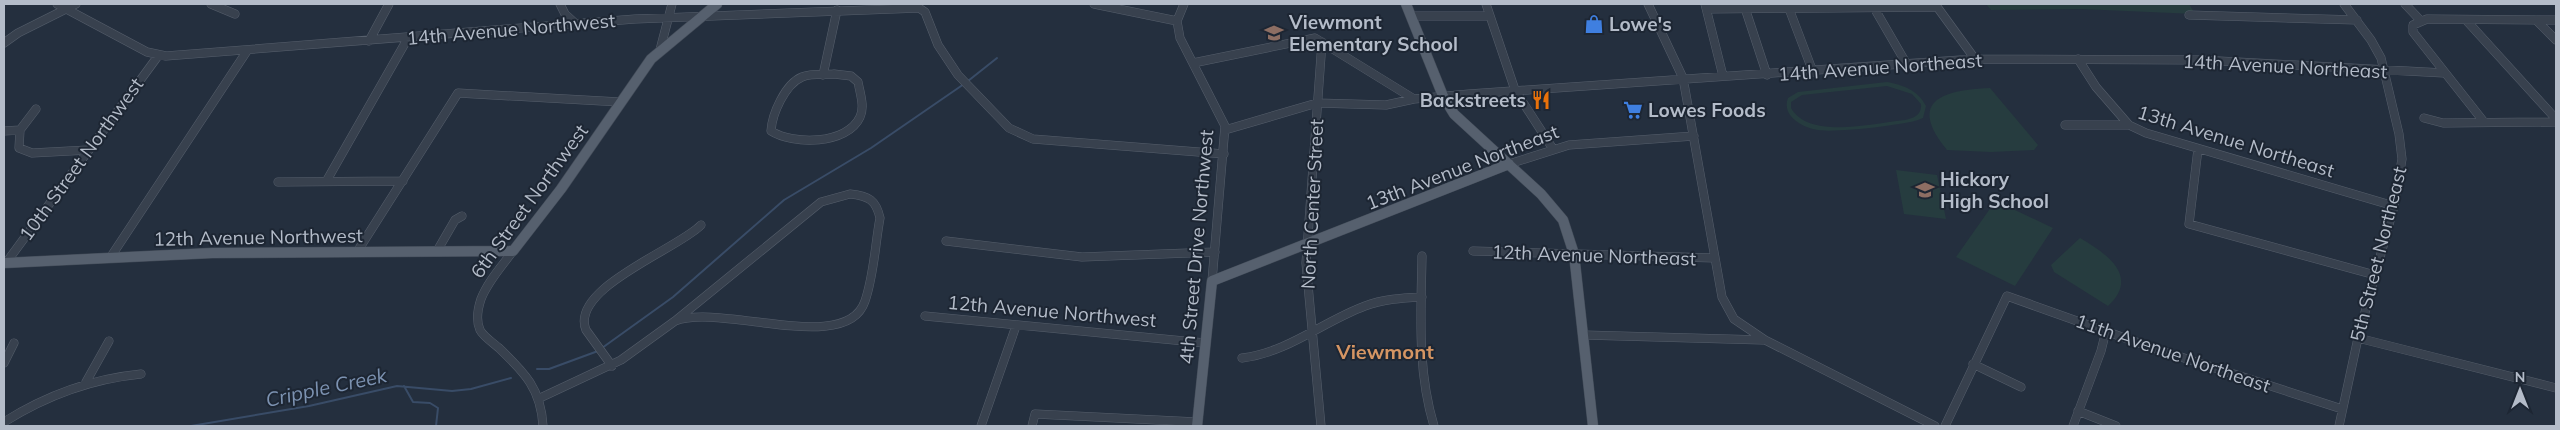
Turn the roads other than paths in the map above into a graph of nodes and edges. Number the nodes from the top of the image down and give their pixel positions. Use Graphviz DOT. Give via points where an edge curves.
graph roads {
  1 [pos="57,4"];
  2 [pos="76,4"];
  3 [pos="215,4"];
  4 [pos="389,4"];
  5 [pos="560,4"];
  6 [pos="672,4"];
  7 [pos="717,4"];
  8 [pos="1094,4"];
  9 [pos="1184,4"];
  10 [pos="1406,4"];
  11 [pos="1486,4"];
  12 [pos="1648,4"];
  13 [pos="2344,4"];
  14 [pos="2405,4"];
  15 [pos="1936,5"];
  16 [pos="913,6"];
  17 [pos="1706,6"];
  18 [pos="1788,6"];
  19 [pos="1873,6"];
  20 [pos="1745,8"];
  21 [pos="66,9"];
  22 [pos="837,10"];
  23 [pos="235,14"];
  24 [pos="2190,15"];
  25 [pos="1411,16"];
  26 [pos="1489,16"];
  27 [pos="700,17"];
  28 [pos="668,18"];
  29 [pos="2357,20"];
  30 [pos="2420,20"];
  31 [pos="2466,20"];
  32 [pos="2536,20"];
  33 [pos="2556,20"];
  34 [pos="1177,22"];
  35 [pos="576,24"];
  36 [pos="408,38"];
  37 [pos="2556,40"];
  38 [pos="370,41"];
  39 [pos="1322,42"];
  40 [pos="4,43"];
  41 [pos="660,50"];
  42 [pos="247,51"];
  43 [pos="158,56"];
  44 [pos="1975,59"];
  45 [pos="2078,59"];
  46 [pos="1906,62"];
  47 [pos="1193,63"];
  48 [pos="2385,70"];
  49 [pos="1813,72"];
  50 [pos="2444,73"];
  51 [pos="823,75"];
  52 [pos="1767,75"];
  53 [pos="1723,76"];
  54 [pos="1683,78"];
  55 [pos="1515,90"];
  56 [pos="1443,96"];
  57 [pos="1414,99"];
  58 [pos="620,102"];
  59 [pos="1317,103"];
  60 [pos="36,109"];
  61 [pos="2424,118"];
  62 [pos="2556,120"];
  63 [pos="2484,122"];
  64 [pos="2065,125"];
  65 [pos="2129,125"];
  66 [pos="20,130"];
  67 [pos="1225,130"];
  68 [pos="4,131"];
  69 [pos="1694,136"];
  70 [pos="1553,149"];
  71 [pos="2198,149"];
  72 [pos="88,150"];
  73 [pos="1224,154"];
  74 [pos="1509,164"];
  75 [pos="327,180"];
  76 [pos="403,180"];
  77 [pos="278,182"];
  78 [pos="2394,206"];
  79 [pos="462,216"];
  80 [pos="701,225"];
  81 [pos="946,241"];
  82 [pos="1308,245"];
  83 [pos="437,251"];
  84 [pos="513,251"];
  85 [pos="1473,251"];
  86 [pos="357,252"];
  87 [pos="1215,252"];
  88 [pos="1574,254"];
  89 [pos="1422,256"];
  90 [pos="110,258"];
  91 [pos="1715,258"];
  92 [pos="5,263"];
  93 [pos="2375,275"];
  94 [pos="1212,281"];
  95 [pos="1422,297"];
  96 [pos="925,316"];
  97 [pos="675,322"];
  98 [pos="1016,326"];
  99 [pos="2106,331"];
  100 [pos="1312,332"];
  101 [pos="1584,335"];
  102 [pos="2358,338"];
  103 [pos="1765,340"];
  104 [pos="109,341"];
  105 [pos="14,343"];
  106 [pos="1205,343"];
  107 [pos="1242,358"];
  108 [pos="4,363"];
  109 [pos="1973,364"];
  110 [pos="612,366"];
  111 [pos="141,374"];
  112 [pos="86,382"];
  113 [pos="2021,387"];
  114 [pos="2556,388"];
  115 [pos="540,398"];
  116 [pos="2342,409"];
  117 [pos="2078,411"];
  118 [pos="4,422"];
  119 [pos="1197,424"];
  120 [pos="543,426"];
  121 [pos="981,426"];
  122 [pos="1032,426"];
  123 [pos="1321,426"];
  124 [pos="1434,426"];
  125 [pos="1594,426"];
  126 [pos="1935,426"];
  127 [pos="1945,426"];
  128 [pos="2073,426"];
  129 [pos="2116,426"];
  130 [pos="2339,426"];
  1 -- 21 [label="street"];
  2 -- 21 [label="street"];
  3 -- 23 [label="street"];
  4 -- 38 [label="street"];
  5 -- 35 [label="street"];
  6 -- 28 [label="street, 6th Street Northwest"];
  7 -- 27 [label="main road, 6th Street Northwest"];
  8 -- 34 [label="street"];
  9 -- 34 [label="street"];
  10 -- 25 [label="main road"];
  11 -- 26 [label="street"];
  12 -- 54 [label="street"];
  13 -- 29 [label="street, 5th Street Northeast"];
  14 -- 30 [label="street"];
  15 -- 19 [label="street"];
  15 -- 44 [label="street"];
  16 -- 22 [label="street, 14th Avenue Northwest"];
  16 -- 73 [label="street, 14th Avenue Northwest" via="924,10 929,30 942,54 1009,128 1033,139"];
  17 -- 20 [label="street"];
  17 -- 53 [label="street"];
  18 -- 19 [label="street"];
  18 -- 20 [label="street"];
  18 -- 49 [label="street"];
  19 -- 46 [label="street"];
  20 -- 52 [label="street"];
  21 -- 40 [label="street"];
  21 -- 43 [label="street"];
  22 -- 27 [label="street, 14th Avenue Northwest"];
  22 -- 51 [label="street"];
  24 -- 29 [label="street"];
  25 -- 26 [label="street"];
  25 -- 56 [label="main road"];
  26 -- 55 [label="street"];
  27 -- 28 [label="street, 14th Avenue Northwest"];
  27 -- 41 [label="main road, 6th Street Northwest"];
  28 -- 35 [label="street, 14th Avenue Northwest"];
  28 -- 41 [label="street, 6th Street Northwest"];
  29 -- 48 [label="street, 5th Street Northeast" via="2377,49"];
  30 -- 31 [label="street"];
  30 -- 50 [label="street" via="2412,29"];
  31 -- 32 [label="street"];
  31 -- 62 [label="street"];
  32 -- 33 [label="street"];
  32 -- 37 [label="street"];
  34 -- 47 [label="street, 4th Street Drive Northwest" via="1180,38"];
  35 -- 36 [label="street, 14th Avenue Northwest"];
  36 -- 38 [label="street, 14th Avenue Northwest"];
  36 -- 75 [label="street"];
  38 -- 42 [label="street, 14th Avenue Northwest"];
  39 -- 47 [label="street" via="1315,38"];
  39 -- 57 [label="street"];
  39 -- 59 [label="street, North Center Street"];
  41 -- 58 [label="main road, 6th Street Northwest"];
  42 -- 43 [label="street, 14th Avenue Northwest"];
  42 -- 90 [label="street"];
  43 -- 72 [label="street, 10th Street Northwest"];
  44 -- 45 [label="street, 14th Avenue Northeast"];
  44 -- 46 [label="street, 14th Avenue Northeast"];
  45 -- 48 [label="street, 14th Avenue Northeast" via="2202,60"];
  45 -- 65 [label="street" via="2096,87"];
  46 -- 49 [label="street, 14th Avenue Northeast"];
  47 -- 67 [label="street, 4th Street Drive Northwest"];
  48 -- 50 [label="street, 14th Avenue Northeast"];
  48 -- 78 [label="street, 5th Street Northeast" via="2402,151 2402,169"];
  49 -- 52 [label="street, 14th Avenue Northeast"];
  50 -- 63 [label="street"];
  51 -- 51 [label="street" via="802,77 791,86 771,122 771,131 775,135 792,140 821,139 838,135 856,124 861,107 858,82 851,76"];
  52 -- 53 [label="street, 14th Avenue Northeast"];
  53 -- 54 [label="street, 14th Avenue Northeast"];
  54 -- 55 [label="street, 14th Avenue Northeast"];
  54 -- 69 [label="street"];
  55 -- 56 [label="street, 14th Avenue Northeast"];
  55 -- 70 [label="street"];
  56 -- 57 [label="street, 14th Avenue Northeast"];
  56 -- 74 [label="main road" via="1461,123"];
  57 -- 59 [label="street, 14th Avenue Northeast" via="1386,105"];
  58 -- 76 [label="street" via="458,93"];
  58 -- 84 [label="main road, 6th Street Northwest" via="561,189"];
  59 -- 67 [label="street"];
  59 -- 82 [label="street, North Center Street"];
  60 -- 66 [label="street"];
  61 -- 63 [label="street" via="2440,123"];
  62 -- 63 [label="street"];
  64 -- 65 [label="street, 13th Avenue Northeast"];
  65 -- 71 [label="street, 13th Avenue Northeast"];
  66 -- 68 [label="street"];
  66 -- 72 [label="street" via="18,145 24,151"];
  67 -- 73 [label="street, 4th Street Drive Northwest"];
  69 -- 70 [label="street, 13th Avenue Northeast" via="1580,143"];
  69 -- 91 [label="street"];
  70 -- 74 [label="street, 13th Avenue Northeast"];
  71 -- 78 [label="street, 13th Avenue Northeast"];
  71 -- 93 [label="street" via="2189,222"];
  72 -- 92 [label="street, 10th Street Northwest"];
  73 -- 87 [label="street, 4th Street Drive Northwest"];
  74 -- 82 [label="main road, 13th Avenue Northeast"];
  74 -- 88 [label="main road" via="1563,220"];
  75 -- 76 [label="street"];
  75 -- 77 [label="street"];
  76 -- 86 [label="street"];
  78 -- 93 [label="street, 5th Street Northeast"];
  79 -- 83 [label="street" via="455,220"];
  80 -- 110 [label="street" via="694,233 610,284 590,304 584,317 585,328"];
  81 -- 87 [label="street" via="1082,257"];
  82 -- 94 [label="main road, 13th Avenue Northeast"];
  82 -- 100 [label="street, North Center Street" via="1305,289"];
  83 -- 84 [label="main road, 12th Avenue Northwest"];
  83 -- 86 [label="main road, 12th Avenue Northwest"];
  84 -- 115 [label="street, 6th Street Northwest" via="484,295 479,306 478,324 480,330 532,382"];
  85 -- 88 [label="street, 12th Avenue Northeast"];
  86 -- 90 [label="main road, 12th Avenue Northwest" via="212,253"];
  87 -- 94 [label="street, 4th Street Drive Northwest"];
  88 -- 91 [label="street, 12th Avenue Northeast"];
  88 -- 101 [label="main road"];
  89 -- 95 [label="street"];
  90 -- 92 [label="main road, 12th Avenue Northwest"];
  91 -- 103 [label="street" via="1727,309 1747,329"];
  93 -- 102 [label="street, 5th Street Northeast"];
  94 -- 106 [label="main road, 4th Street Drive Northwest"];
  95 -- 100 [label="street" via="1364,307"];
  95 -- 124 [label="street" via="1423,380"];
  96 -- 98 [label="street, 12th Avenue Northwest"];
  97 -- 97 [label="street" via="821,202 854,194 867,197 877,205 880,218 864,302 858,314 845,323 823,329 712,315"];
  97 -- 110 [label="street"];
  98 -- 106 [label="street, 12th Avenue Northwest"];
  98 -- 121 [label="street"];
  99 -- 109 [label="street, 11th Avenue Northeast" via="2007,296"];
  99 -- 116 [label="street, 11th Avenue Northeast"];
  99 -- 117 [label="street"];
  100 -- 107 [label="street" via="1278,351"];
  100 -- 123 [label="street, North Center Street"];
  101 -- 103 [label="street"];
  101 -- 125 [label="main road"];
  102 -- 114 [label="street"];
  102 -- 116 [label="street, 5th Street Northeast"];
  103 -- 126 [label="street"];
  104 -- 112 [label="street"];
  105 -- 108 [label="street"];
  106 -- 119 [label="main road, 4th Street Drive Northwest"];
  109 -- 113 [label="street"];
  109 -- 127 [label="street"];
  110 -- 115 [label="street"];
  111 -- 112 [label="street"];
  112 -- 118 [label="street" via="44,398"];
  115 -- 120 [label="street, 6th Street Northwest"];
  116 -- 130 [label="street, 5th Street Northeast"];
  117 -- 128 [label="street"];
  117 -- 129 [label="street"];
  119 -- 122 [label="street" via="1036,414"];
}
